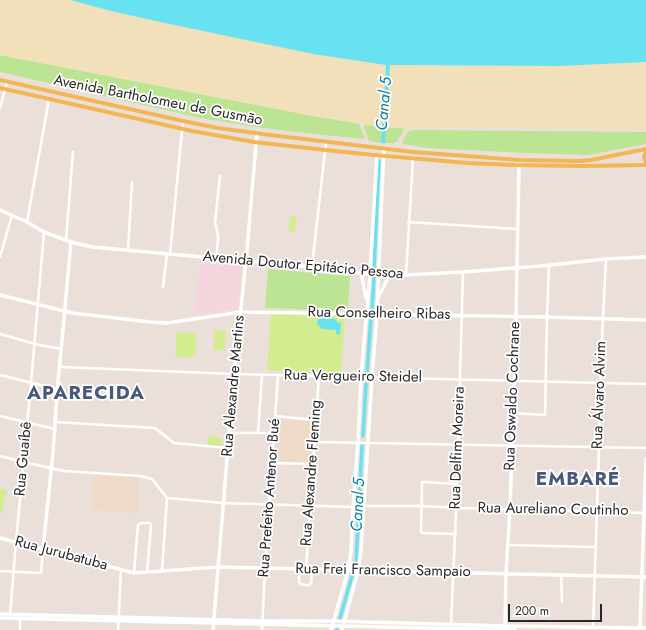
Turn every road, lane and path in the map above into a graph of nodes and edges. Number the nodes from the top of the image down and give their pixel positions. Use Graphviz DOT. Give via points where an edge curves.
graph roads {
  1 [pos="0,80"];
  2 [pos="8,82"];
  3 [pos="0,88"];
  4 [pos="5,89"];
  5 [pos="48,99"];
  6 [pos="0,108"];
  7 [pos="183,121"];
  8 [pos="182,129"];
  9 [pos="257,133"];
  10 [pos="256,142"];
  11 [pos="326,142"];
  12 [pos="384,149"];
  13 [pos="325,150"];
  14 [pos="646,150"];
  15 [pos="73,152"];
  16 [pos="377,155"];
  17 [pos="384,155"];
  18 [pos="413,158"];
  19 [pos="646,164"];
  20 [pos="519,166"];
  21 [pos="220,176"];
  22 [pos="132,182"];
  23 [pos="0,210"];
  24 [pos="12,215"];
  25 [pos="27,222"];
  26 [pos="408,222"];
  27 [pos="517,229"];
  28 [pos="44,232"];
  29 [pos="66,240"];
  30 [pos="71,242"];
  31 [pos="128,250"];
  32 [pos="168,254"];
  33 [pos="0,257"];
  34 [pos="646,257"];
  35 [pos="216,259"];
  36 [pos="606,259"];
  37 [pos="246,261"];
  38 [pos="549,265"];
  39 [pos="312,267"];
  40 [pos="516,267"];
  41 [pos="463,272"];
  42 [pos="364,274"];
  43 [pos="374,274"];
  44 [pos="387,275"];
  45 [pos="406,275"];
  46 [pos="163,287"];
  47 [pos="0,295"];
  48 [pos="367,301"];
  49 [pos="377,301"];
  50 [pos="38,304"];
  51 [pos="64,312"];
  52 [pos="242,312"];
  53 [pos="367,314"];
  54 [pos="376,314"];
  55 [pos="462,315"];
  56 [pos="516,316"];
  57 [pos="547,317"];
  58 [pos="602,318"];
  59 [pos="646,320"];
  60 [pos="0,334"];
  61 [pos="35,344"];
  62 [pos="61,349"];
  63 [pos="60,367"];
  64 [pos="234,374"];
  65 [pos="0,375"];
  66 [pos="262,375"];
  67 [pos="278,375"];
  68 [pos="319,376"];
  69 [pos="362,378"];
  70 [pos="371,378"];
  71 [pos="460,380"];
  72 [pos="513,382"];
  73 [pos="545,382"];
  74 [pos="31,383"];
  75 [pos="600,383"];
  76 [pos="646,384"];
  77 [pos="58,389"];
  78 [pos="513,413"];
  79 [pos="0,416"];
  80 [pos="275,416"];
  81 [pos="316,420"];
  82 [pos="28,422"];
  83 [pos="55,422"];
  84 [pos="55,429"];
  85 [pos="230,433"];
  86 [pos="258,433"];
  87 [pos="274,433"];
  88 [pos="314,442"];
  89 [pos="359,442"];
  90 [pos="367,443"];
  91 [pos="458,444"];
  92 [pos="511,446"];
  93 [pos="599,447"];
  94 [pos="228,448"];
  95 [pos="646,448"];
  96 [pos="0,456"];
  97 [pos="646,459"];
  98 [pos="24,462"];
  99 [pos="272,463"];
  100 [pos="312,464"];
  101 [pos="52,469"];
  102 [pos="554,478"];
  103 [pos="598,479"];
  104 [pos="620,479"];
  105 [pos="457,484"];
  106 [pos="167,498"];
  107 [pos="224,503"];
  108 [pos="269,504"];
  109 [pos="310,505"];
  110 [pos="353,506"];
  111 [pos="363,506"];
  112 [pos="422,506"];
  113 [pos="456,508"];
  114 [pos="510,510"];
  115 [pos="596,512"];
  116 [pos="645,513"];
  117 [pos="456,534"];
  118 [pos="0,538"];
  119 [pos="16,542"];
  120 [pos="508,545"];
  121 [pos="595,547"];
  122 [pos="43,549"];
  123 [pos="218,567"];
  124 [pos="265,568"];
  125 [pos="121,570"];
  126 [pos="299,570"];
  127 [pos="306,570"];
  128 [pos="312,570"];
  129 [pos="162,571"];
  130 [pos="349,571"];
  131 [pos="358,571"];
  132 [pos="0,572"];
  133 [pos="14,572"];
  134 [pos="147,572"];
  135 [pos="134,573"];
  136 [pos="454,573"];
  137 [pos="506,574"];
  138 [pos="561,575"];
  139 [pos="595,576"];
  140 [pos="644,577"];
  141 [pos="562,602"];
  142 [pos="0,614"];
  143 [pos="10,614"];
  144 [pos="0,618"];
  145 [pos="20,619"];
  146 [pos="118,619"];
  147 [pos="214,621"];
  148 [pos="333,621"];
  149 [pos="263,622"];
  150 [pos="344,622"];
  151 [pos="451,624"];
  152 [pos="593,627"];
  153 [pos="331,628"];
  154 [pos="343,628"];
  155 [pos="640,628"];
  156 [pos="421,629"];
  157 [pos="505,629"];
  158 [pos="645,629"];
  159 [pos="20,630"];
  160 [pos="118,630"];
  161 [pos="213,630"];
  162 [pos="262,630"];
  163 [pos="515,630"];
  1 -- 2 [label="main road, Avenida Bartholomeu de Gusmão"];
  2 -- 4 [label="street"];
  2 -- 7 [label="main road, Avenida Bartholomeu de Gusmão"];
  3 -- 4 [label="main road, Avenida Bartholomeu de Gusmão"];
  4 -- 5 [label="main road, Avenida Bartholomeu de Gusmão"];
  4 -- 6 [label="street"];
  5 -- 8 [label="main road, Avenida Bartholomeu de Gusmão"];
  5 -- 25 [label="street"];
  7 -- 8 [label="street"];
  7 -- 9 [label="main road, Avenida Bartholomeu de Gusmão"];
  8 -- 10 [label="main road, Avenida Bartholomeu de Gusmão"];
  8 -- 32 [label="street"];
  9 -- 10 [label="main road, Rua Alexandre Martins"];
  9 -- 11 [label="main road, Avenida Bartholomeu de Gusmão"];
  10 -- 13 [label="main road, Avenida Bartholomeu de Gusmão"];
  10 -- 37 [label="main road, Rua Alexandre Martins"];
  11 -- 12 [label="main road, Avenida Bartholomeu de Gusmão"];
  11 -- 13 [label="street"];
  12 -- 14 [label="main road, Avenida Bartholomeu de Gusmão" via="519,160 579,161"];
  12 -- 17 [label="main road"];
  13 -- 16 [label="main road, Avenida Bartholomeu de Gusmão"];
  13 -- 39 [label="street"];
  14 -- 19 [label="main road"];
  15 -- 29 [label="street"];
  16 -- 17 [label="main road, Avenida Bartholomeu de Gusmão"];
  16 -- 43 [label="main road"];
  17 -- 18 [label="main road, Avenida Bartholomeu de Gusmão"];
  17 -- 43 [label="main road"];
  18 -- 20 [label="main road, Avenida Bartholomeu de Gusmão"];
  18 -- 26 [label="street"];
  19 -- 20 [label="main road, Avenida Bartholomeu de Gusmão"];
  20 -- 27 [label="main road, Rua Oswaldo Cochrane"];
  21 -- 35 [label="street" via="215,223 218,235"];
  22 -- 31 [label="street"];
  23 -- 24 [label="main road, Avenida Doutor Epitácio Pessoa"];
  24 -- 25 [label="main road, Avenida Doutor Epitácio Pessoa"];
  24 -- 33 [label="street"];
  25 -- 28 [label="main road, Avenida Doutor Epitácio Pessoa"];
  26 -- 27 [label="street"];
  26 -- 45 [label="street"];
  27 -- 40 [label="main road, Rua Oswaldo Cochrane"];
  28 -- 29 [label="main road, Avenida Doutor Epitácio Pessoa"];
  28 -- 50 [label="street, Rua Guaíbê"];
  29 -- 30 [label="main road, Avenida Doutor Epitácio Pessoa"];
  30 -- 31 [label="main road, Avenida Doutor Epitácio Pessoa" via="92,247"];
  30 -- 51 [label="main road"];
  31 -- 32 [label="main road, Avenida Doutor Epitácio Pessoa"];
  32 -- 35 [label="main road, Avenida Doutor Epitácio Pessoa"];
  32 -- 46 [label="street"];
  34 -- 36 [label="main road, Avenida Doutor Epitácio Pessoa"];
  35 -- 37 [label="main road, Avenida Doutor Epitácio Pessoa"];
  36 -- 38 [label="main road, Avenida Doutor Epitácio Pessoa"];
  36 -- 58 [label="street, Rua Álvaro Alvim"];
  37 -- 39 [label="main road, Avenida Doutor Epitácio Pessoa"];
  37 -- 52 [label="main road, Rua Alexandre Martins"];
  38 -- 40 [label="main road, Avenida Doutor Epitácio Pessoa"];
  38 -- 57 [label="street"];
  39 -- 42 [label="main road, Avenida Doutor Epitácio Pessoa"];
  40 -- 41 [label="main road, Avenida Doutor Epitácio Pessoa"];
  40 -- 56 [label="main road, Rua Oswaldo Cochrane"];
  41 -- 45 [label="main road, Avenida Doutor Epitácio Pessoa"];
  41 -- 55 [label="street, Rua Delfim Moreira"];
  42 -- 43 [label="main road, Avenida Doutor Epitácio Pessoa"];
  42 -- 48 [label="main road" via="362,278"];
  43 -- 44 [label="main road, Avenida Doutor Epitácio Pessoa"];
  43 -- 48 [label="main road"];
  43 -- 49 [label="main road"];
  44 -- 45 [label="main road, Avenida Doutor Epitácio Pessoa"];
  44 -- 49 [label="main road"];
  47 -- 50 [label="main road, Rua Conselheiro Ribas"];
  48 -- 53 [label="main road"];
  49 -- 54 [label="main road"];
  50 -- 51 [label="main road, Rua Conselheiro Ribas"];
  50 -- 61 [label="street, Rua Guaíbê"];
  51 -- 52 [label="main road, Rua Conselheiro Ribas" via="151,322"];
  51 -- 62 [label="main road"];
  52 -- 53 [label="main road, Rua Conselheiro Ribas"];
  52 -- 64 [label="main road, Rua Alexandre Martins"];
  53 -- 54 [label="main road, Rua Conselheiro Ribas"];
  53 -- 69 [label="main road"];
  54 -- 55 [label="main road, Rua Conselheiro Ribas"];
  54 -- 70 [label="main road"];
  55 -- 56 [label="main road, Rua Conselheiro Ribas"];
  55 -- 71 [label="street, Rua Delfim Moreira"];
  56 -- 57 [label="main road, Rua Conselheiro Ribas"];
  56 -- 72 [label="main road, Rua Oswaldo Cochrane"];
  57 -- 58 [label="main road, Rua Conselheiro Ribas"];
  57 -- 73 [label="street"];
  58 -- 59 [label="main road, Rua Conselheiro Ribas"];
  58 -- 75 [label="street, Rua Álvaro Alvim"];
  60 -- 61 [label="street"];
  61 -- 62 [label="street"];
  61 -- 74 [label="street, Rua Guaíbê"];
  62 -- 63 [label="main road"];
  63 -- 64 [label="street, Rua Vergueiro Steidel"];
  63 -- 77 [label="main road"];
  64 -- 66 [label="street, Rua Vergueiro Steidel"];
  64 -- 85 [label="main road, Rua Alexandre Martins"];
  65 -- 74 [label="street"];
  66 -- 67 [label="street, Rua Vergueiro Steidel"];
  66 -- 86 [label="street"];
  67 -- 68 [label="street, Rua Vergueiro Steidel"];
  67 -- 80 [label="street, Rua Prefeito Antenor Bué"];
  68 -- 69 [label="street, Rua Vergueiro Steidel"];
  68 -- 81 [label="street, Rua Alexandre Fleming"];
  69 -- 70 [label="street, Rua Vergueiro Steidel"];
  69 -- 89 [label="main road"];
  70 -- 71 [label="street, Rua Vergueiro Steidel"];
  70 -- 90 [label="main road"];
  71 -- 72 [label="street, Rua Vergueiro Steidel"];
  71 -- 91 [label="street, Rua Delfim Moreira"];
  72 -- 73 [label="street, Rua Vergueiro Steidel"];
  72 -- 78 [label="main road, Rua Oswaldo Cochrane"];
  73 -- 75 [label="street, Rua Vergueiro Steidel"];
  73 -- 78 [label="street" via="545,415"];
  74 -- 77 [label="street"];
  74 -- 82 [label="street, Rua Guaíbê"];
  75 -- 76 [label="street, Rua Vergueiro Steidel"];
  75 -- 93 [label="street, Rua Álvaro Alvim"];
  77 -- 83 [label="main road"];
  78 -- 92 [label="main road, Rua Oswaldo Cochrane"];
  79 -- 82 [label="street"];
  80 -- 81 [label="street"];
  80 -- 87 [label="street, Rua Prefeito Antenor Bué"];
  81 -- 88 [label="street, Rua Alexandre Fleming"];
  82 -- 84 [label="street"];
  82 -- 98 [label="street, Rua Guaíbê"];
  83 -- 84 [label="main road"];
  83 -- 94 [label="street" via="155,428 174,443"];
  84 -- 101 [label="main road"];
  85 -- 86 [label="street"];
  85 -- 94 [label="main road, Rua Alexandre Martins"];
  86 -- 87 [label="street"];
  87 -- 99 [label="street, Rua Prefeito Antenor Bué"];
  88 -- 89 [label="street"];
  88 -- 100 [label="street, Rua Alexandre Fleming"];
  89 -- 90 [label="street"];
  89 -- 110 [label="main road"];
  90 -- 91 [label="street"];
  90 -- 111 [label="main road"];
  91 -- 92 [label="street"];
  91 -- 105 [label="street, Rua Delfim Moreira"];
  92 -- 93 [label="street"];
  92 -- 114 [label="main road, Rua Oswaldo Cochrane"];
  93 -- 95 [label="street"];
  93 -- 103 [label="street, Rua Álvaro Alvim"];
  94 -- 107 [label="main road, Rua Alexandre Martins"];
  96 -- 98 [label="street"];
  97 -- 116 [label="main road"];
  98 -- 101 [label="street"];
  98 -- 119 [label="street, Rua Guaíbê"];
  99 -- 100 [label="street"];
  99 -- 108 [label="street, Rua Prefeito Antenor Bué"];
  100 -- 109 [label="street, Rua Alexandre Fleming"];
  101 -- 106 [label="street" via="152,479"];
  101 -- 122 [label="main road"];
  102 -- 103 [label="street"];
  103 -- 104 [label="street"];
  103 -- 115 [label="street, Rua Álvaro Alvim"];
  105 -- 112 [label="street" via="422,482"];
  105 -- 113 [label="street, Rua Delfim Moreira"];
  106 -- 107 [label="street"];
  106 -- 129 [label="street"];
  107 -- 108 [label="street"];
  107 -- 123 [label="main road, Rua Alexandre Martins"];
  108 -- 109 [label="street"];
  108 -- 124 [label="street, Rua Prefeito Antenor Bué"];
  109 -- 110 [label="street"];
  109 -- 127 [label="street, Rua Alexandre Fleming"];
  110 -- 130 [label="main road"];
  111 -- 112 [label="street, Rua Aureliano Coutinho"];
  111 -- 131 [label="main road"];
  112 -- 113 [label="street, Rua Aureliano Coutinho"];
  112 -- 117 [label="street" via="421,532"];
  113 -- 114 [label="street, Rua Aureliano Coutinho"];
  113 -- 117 [label="street, Rua Delfim Moreira"];
  114 -- 115 [label="street, Rua Aureliano Coutinho"];
  114 -- 120 [label="main road, Rua Oswaldo Cochrane"];
  115 -- 116 [label="street, Rua Aureliano Coutinho"];
  115 -- 121 [label="street, Rua Álvaro Alvim"];
  116 -- 140 [label="main road"];
  117 -- 136 [label="street, Rua Delfim Moreira"];
  118 -- 119 [label="main road, Rua Jurubatuba"];
  119 -- 122 [label="main road, Rua Jurubatuba"];
  119 -- 133 [label="street, Rua Guaíbê"];
  120 -- 121 [label="street"];
  120 -- 137 [label="main road, Rua Oswaldo Cochrane"];
  121 -- 139 [label="street, Rua Álvaro Alvim"];
  122 -- 125 [label="main road, Rua Jurubatuba"];
  122 -- 133 [label="street" via="41,573"];
  123 -- 124 [label="main road, Rua Frei Francisco Sampaio"];
  123 -- 129 [label="main road, Rua Frei Francisco Sampaio"];
  123 -- 147 [label="main road, Rua Alexandre Martins"];
  124 -- 126 [label="main road, Rua Frei Francisco Sampaio"];
  124 -- 149 [label="street, Rua Prefeito Antenor Bué"];
  125 -- 135 [label="main road, Rua Frei Francisco Sampaio"];
  125 -- 146 [label="street"];
  126 -- 127 [label="main road, Rua Frei Francisco Sampaio"];
  126 -- 128 [label="street" via="299,582 306,585 311,583"];
  127 -- 128 [label="main road, Rua Frei Francisco Sampaio"];
  128 -- 130 [label="main road, Rua Frei Francisco Sampaio"];
  129 -- 134 [label="main road, Rua Frei Francisco Sampaio"];
  130 -- 131 [label="main road, Rua Frei Francisco Sampaio"];
  130 -- 148 [label="main road"];
  131 -- 136 [label="main road, Rua Frei Francisco Sampaio"];
  131 -- 150 [label="main road"];
  132 -- 133 [label="street"];
  133 -- 143 [label="street, Rua Guaíbê"];
  134 -- 135 [label="main road, Rua Frei Francisco Sampaio"];
  134 -- 135 [label="street" via="151,526 150,523 141,522 138,525"];
  136 -- 137 [label="main road, Rua Frei Francisco Sampaio"];
  136 -- 151 [label="street, Rua Delfim Moreira"];
  137 -- 138 [label="main road, Rua Frei Francisco Sampaio"];
  137 -- 157 [label="main road, Rua Oswaldo Cochrane"];
  138 -- 139 [label="main road, Rua Frei Francisco Sampaio"];
  138 -- 141 [label="street"];
  139 -- 140 [label="main road, Rua Frei Francisco Sampaio"];
  139 -- 152 [label="street, Rua Álvaro Alvim"];
  140 -- 155 [label="main road"];
  142 -- 143 [label="main road"];
  143 -- 146 [label="main road"];
  144 -- 145 [label="main road"];
  145 -- 146 [label="main road"];
  145 -- 159 [label="street"];
  146 -- 147 [label="main road"];
  146 -- 160 [label="street"];
  147 -- 149 [label="main road"];
  147 -- 161 [label="main road, Rua Alexandre Martins"];
  148 -- 149 [label="main road"];
  148 -- 150 [label="main road"];
  148 -- 153 [label="main road"];
  149 -- 153 [label="main road"];
  149 -- 162 [label="street, Rua Prefeito Antenor Bué"];
  150 -- 151 [label="main road"];
  150 -- 154 [label="main road"];
  151 -- 157 [label="main road"];
  152 -- 155 [label="main road"];
  152 -- 157 [label="main road"];
  153 -- 154 [label="main road"];
  154 -- 156 [label="main road"];
  155 -- 158 [label="main road"];
  156 -- 157 [label="main road"];
  157 -- 163 [label="main road"];
}
